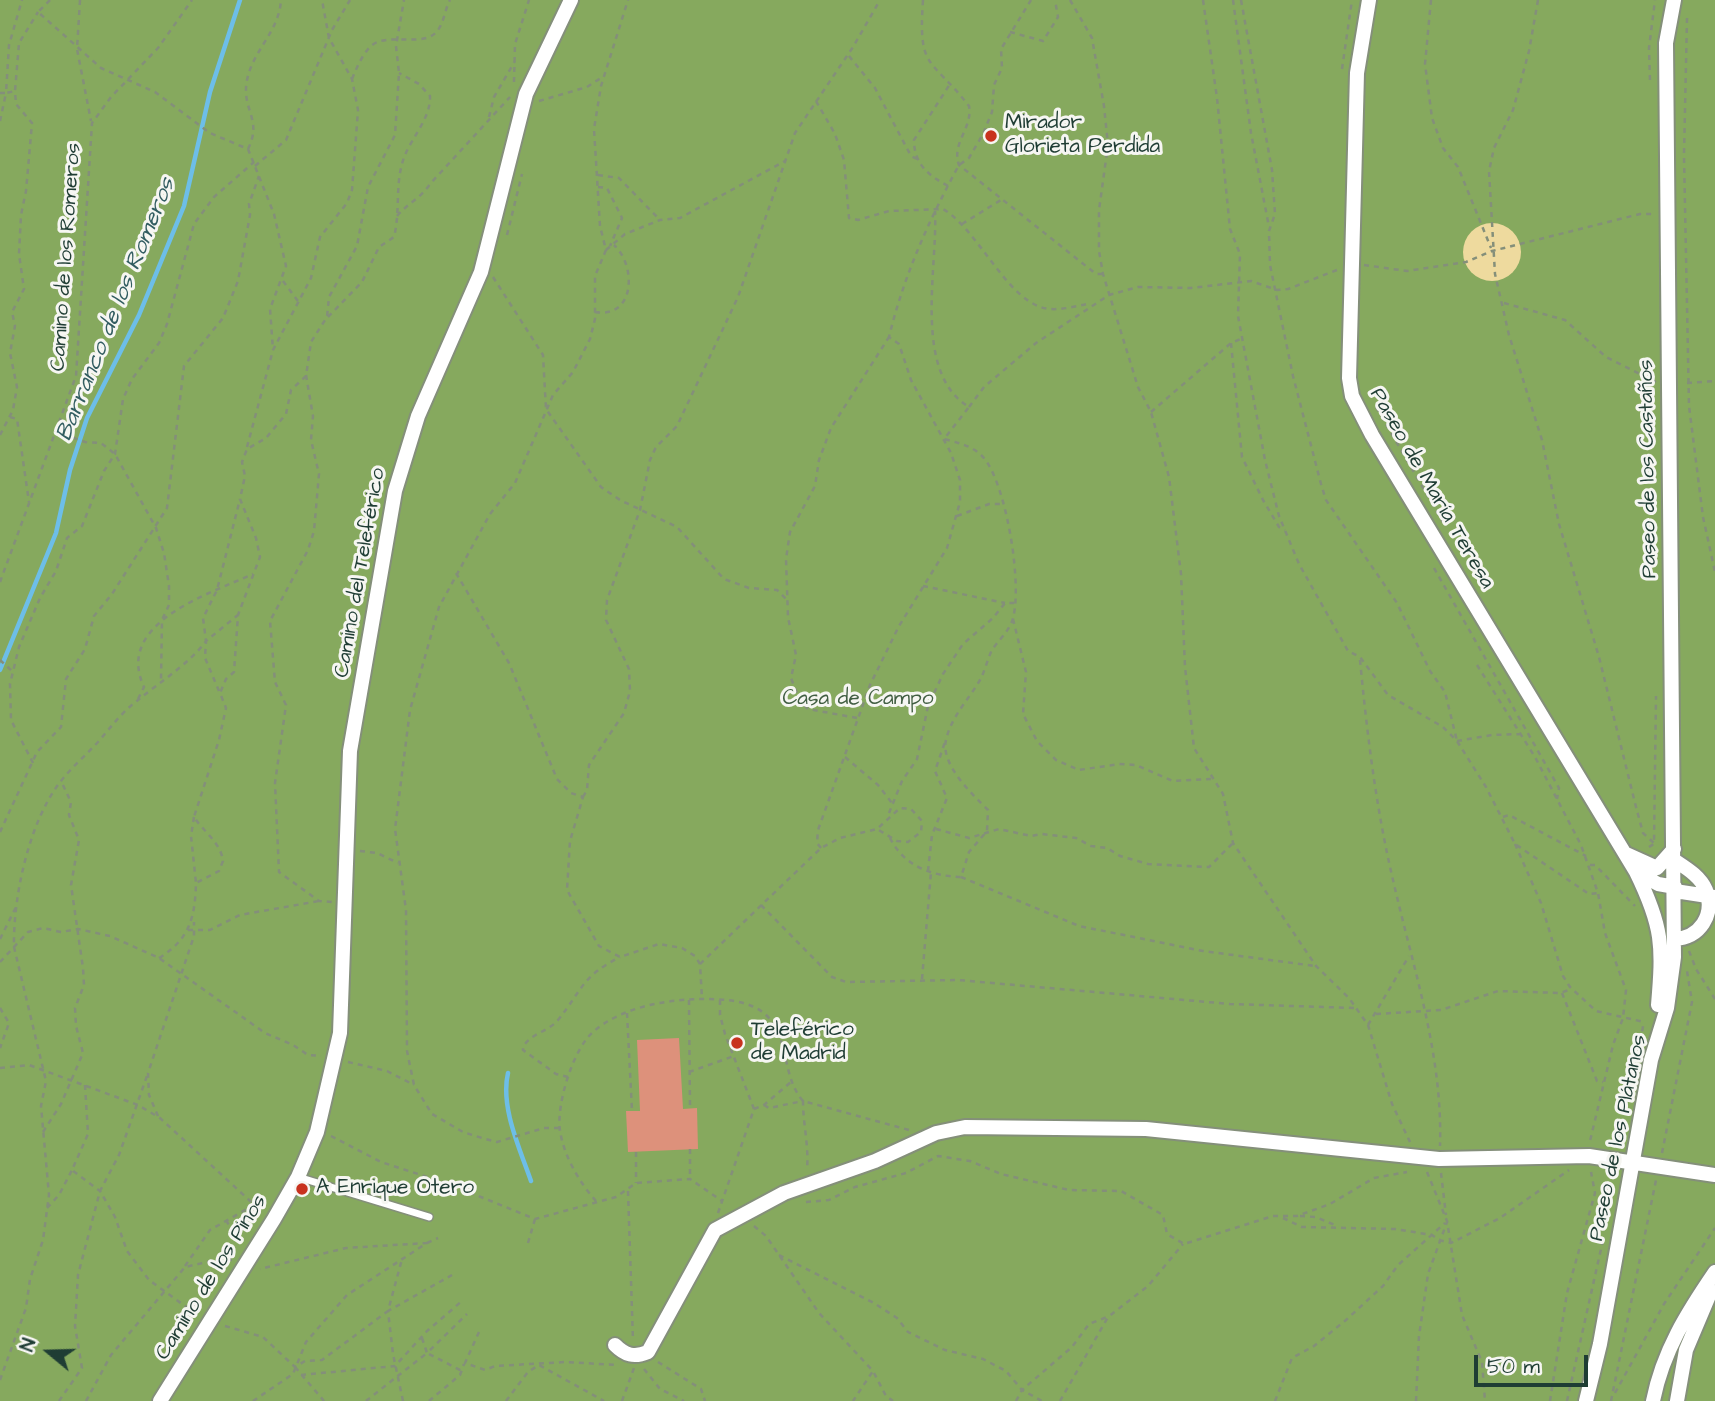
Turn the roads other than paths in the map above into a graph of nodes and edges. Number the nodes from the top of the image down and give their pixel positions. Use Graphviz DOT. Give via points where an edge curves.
graph roads {
  1 [pos="571,0"];
  2 [pos="1369,0"];
  3 [pos="1674,0"];
  4 [pos="1674,851"];
  5 [pos="1625,854"];
  6 [pos="1636,872"];
  7 [pos="1675,889"];
  8 [pos="1712,897"];
  9 [pos="1673,938"];
  10 [pos="1651,1060"];
  11 [pos="1633,1162"];
  12 [pos="1715,1175"];
  13 [pos="298,1177"];
  14 [pos="429,1217"];
  15 [pos="716,1219"];
  16 [pos="711,1235"];
  17 [pos="1715,1272"];
  18 [pos="1715,1283"];
  19 [pos="615,1345"];
  20 [pos="160,1401"];
  21 [pos="1586,1401"];
  22 [pos="1653,1401"];
  23 [pos="1677,1401"];
  1 -- 13 [label="street, Camino del Teleférico" via="526,94 481,272 418,416 399,473 350,751 342,1011 317,1132"];
  2 -- 5 [label="street, Paseo de María Teresa" via="1357,72 1344,269 1352,396"];
  3 -- 4 [label="street, Paseo de los Castaños" via="1666,43"];
  4 -- 5 [label="street" via="1657,869"];
  4 -- 7 [label="street, Paseo de los Castaños"];
  4 -- 8 [label="street"];
  5 -- 6 [label="street, Paseo de María Teresa"];
  6 -- 7 [label="street"];
  6 -- 9 [label="street, Paseo de María Teresa" via="1654,914"];
  7 -- 8 [label="street"];
  7 -- 9 [label="street, Paseo de los Castaños"];
  8 -- 9 [label="street" via="1705,924 1696,934"];
  9 -- 10 [label="street, Paseo de los Plátanos" via="1663,1028"];
  9 -- 10 [label="street" via="1650,1022"];
  10 -- 11 [label="street, Paseo de los Plátanos"];
  11 -- 12 [label="street"];
  11 -- 16 [label="street" via="1589,1156 1420,1162 1146,1129 965,1127 784,1193"];
  11 -- 21 [label="street, Paseo de los Plátanos"];
  13 -- 14 [label="lane"];
  13 -- 20 [label="street, Camino de los Pinos"];
  15 -- 16 [label="lane"];
  16 -- 19 [label="street" via="693,1275 640,1354 625,1354"];
  17 -- 22 [label="street" via="1674,1337"];
  18 -- 23 [label="street" via="1686,1350"];
}
